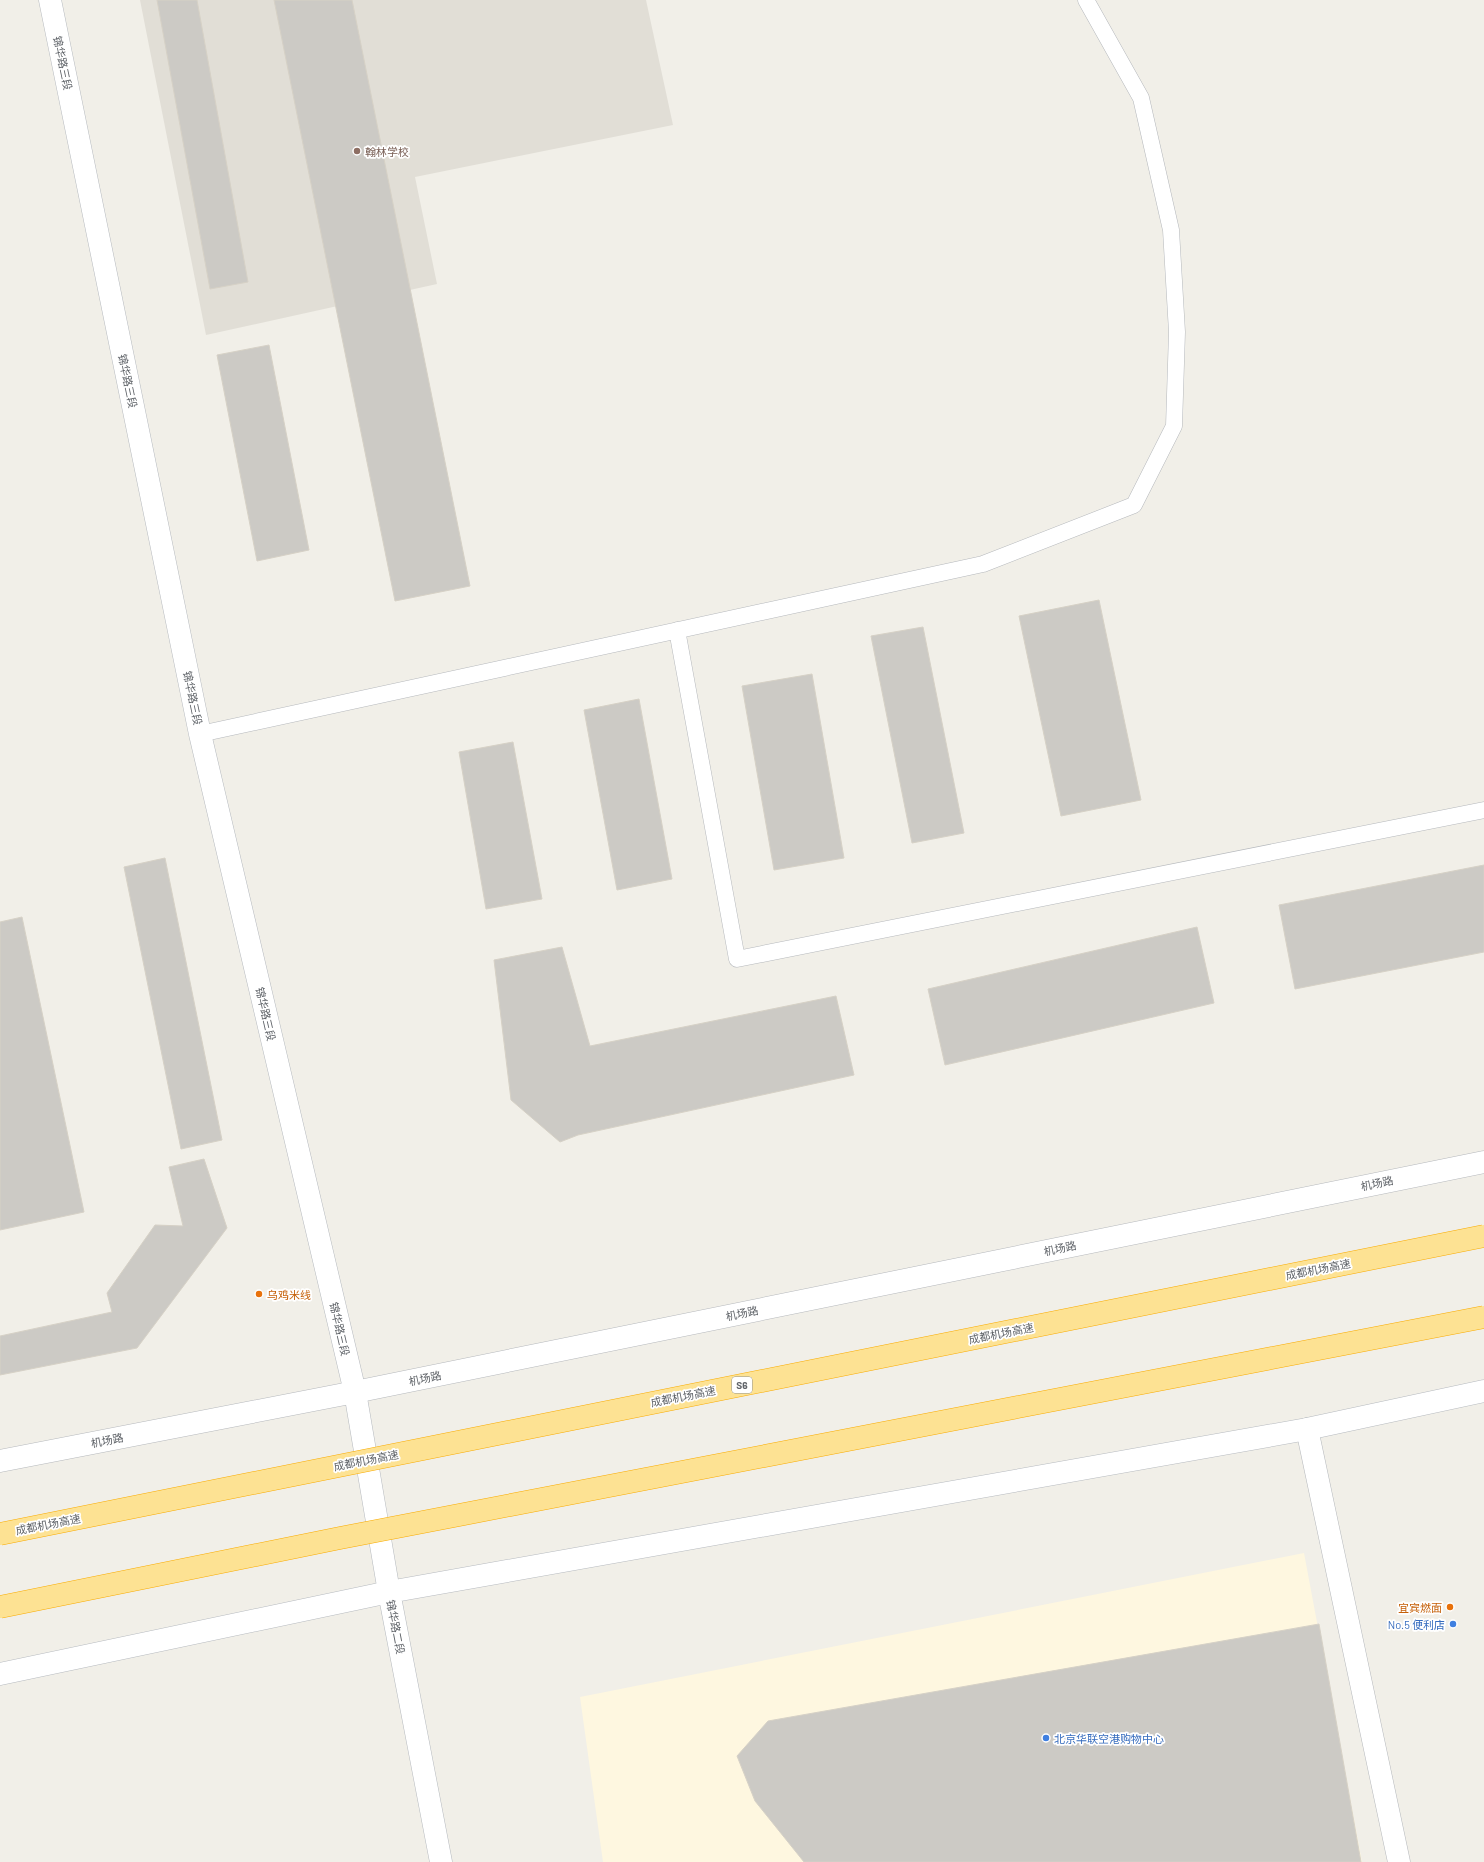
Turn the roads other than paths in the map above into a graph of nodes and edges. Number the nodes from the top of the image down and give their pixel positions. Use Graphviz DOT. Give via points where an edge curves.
graph roads {
  1 [pos="50,0"];
  2 [pos="1086,0"];
  3 [pos="677,630"];
  4 [pos="200,734"];
  5 [pos="1484,810"];
  6 [pos="1484,1162"];
  7 [pos="1484,1236"];
  8 [pos="1484,1317"];
  9 [pos="1484,1391"];
  10 [pos="355,1392"];
  11 [pos="1307,1429"];
  12 [pos="0,1461"];
  13 [pos="0,1534"];
  14 [pos="389,1592"];
  15 [pos="0,1607"];
  16 [pos="0,1674"];
  17 [pos="441,1862"];
  18 [pos="1399,1862"];
  1 -- 4 [label="main road, 锦华路三段"];
  2 -- 3 [label="lane" via="1141,98 1171,230 1177,332 1174,426 1134,505 983,564"];
  3 -- 4 [label="lane"];
  3 -- 5 [label="lane" via="737,959"];
  4 -- 10 [label="main road, 锦华路三段"];
  6 -- 10 [label="main road, 机场路"];
  7 -- 13 [label="highway, 成都机场高速 / S6, bridge"];
  8 -- 15 [label="highway, bridge" via="356,1535"];
  9 -- 11 [label="main road"];
  10 -- 12 [label="main road, 机场路"];
  10 -- 14 [label="main road, 锦华路二段"];
  11 -- 14 [label="main road"];
  11 -- 18 [label="main road"];
  14 -- 16 [label="main road"];
  14 -- 17 [label="main road, 锦华路二段"];
}
